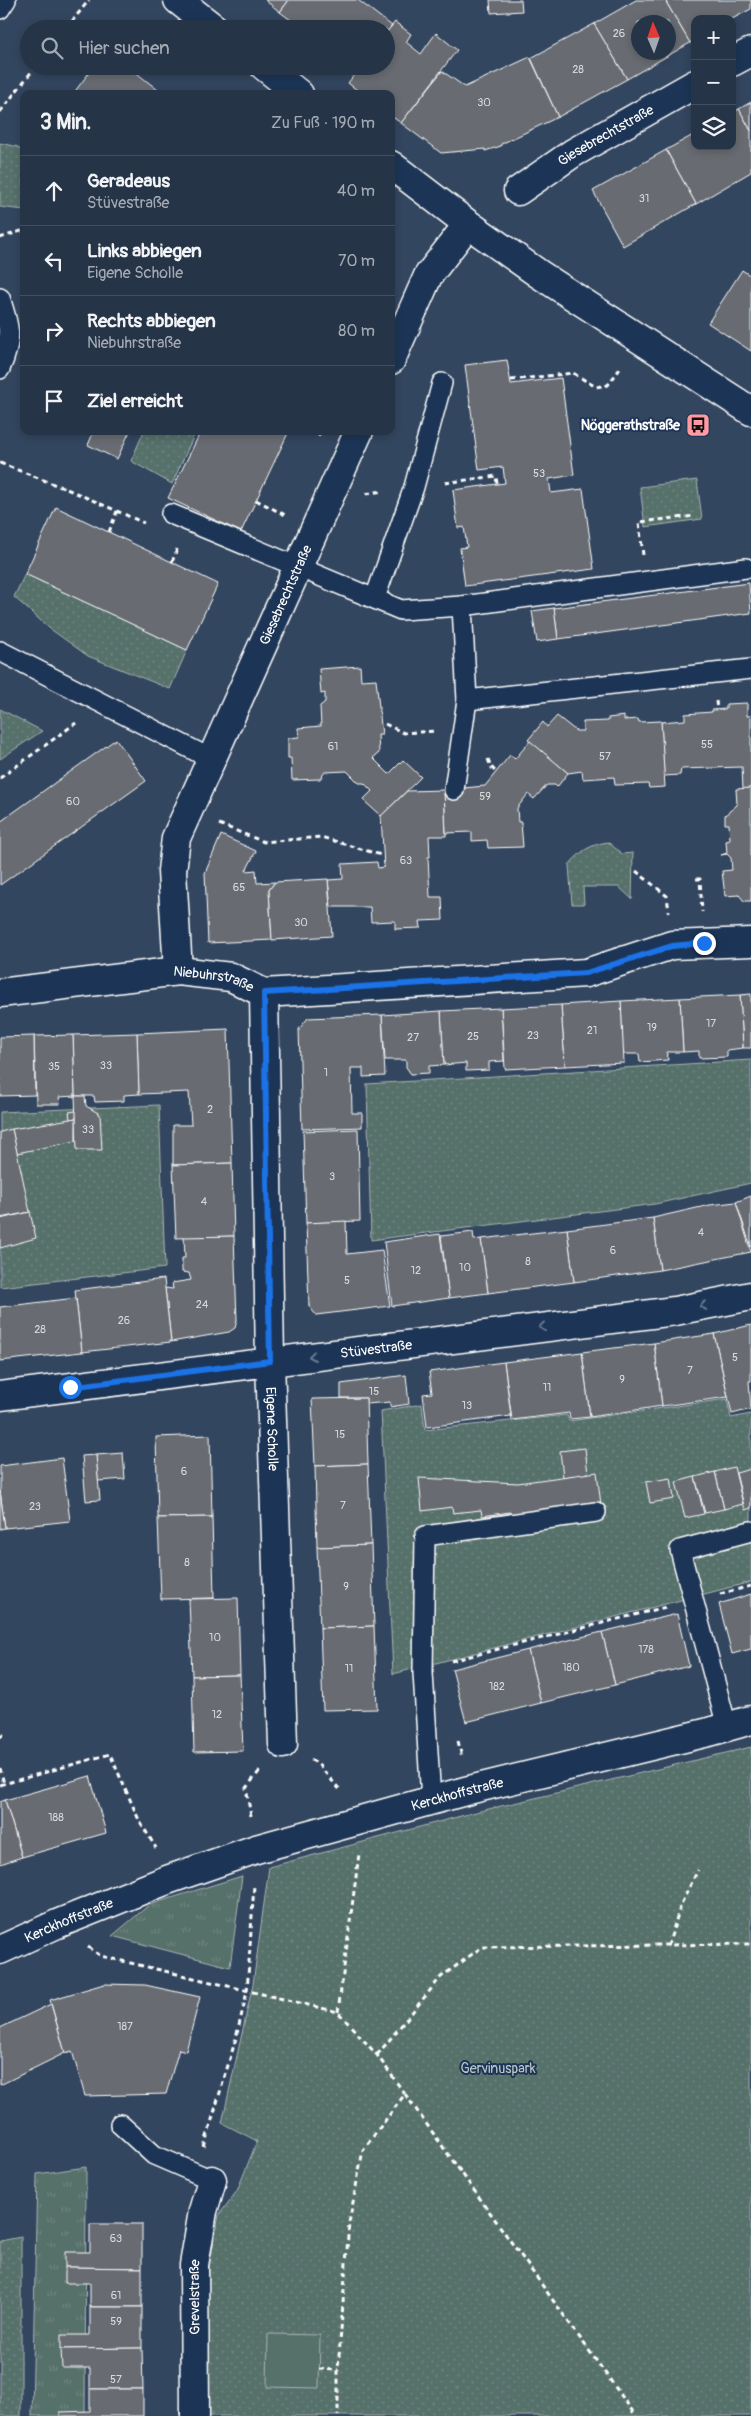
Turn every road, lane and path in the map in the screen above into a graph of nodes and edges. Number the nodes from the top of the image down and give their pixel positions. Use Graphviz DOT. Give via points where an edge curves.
graph roads {
  1 [pos="6,0"];
  2 [pos="89,0"];
  3 [pos="178,0"];
  4 [pos="0,9"];
  5 [pos="73,20"];
  6 [pos="204,20"];
  7 [pos="751,52"];
  8 [pos="736,60"];
  9 [pos="29,75"];
  10 [pos="275,75"];
  11 [pos="691,86"];
  12 [pos="294,90"];
  13 [pos="0,112"];
  14 [pos="395,169"];
  15 [pos="518,191"];
  16 [pos="468,224"];
  17 [pos="20,231"];
  18 [pos="0,238"];
  19 [pos="0,298"];
  20 [pos="395,351"];
  21 [pos="0,369"];
  22 [pos="511,380"];
  23 [pos="442,383"];
  24 [pos="608,385"];
  25 [pos="751,411"];
  26 [pos="357,435"];
  27 [pos="0,463"];
  28 [pos="481,478"];
  29 [pos="498,484"];
  30 [pos="93,502"];
  31 [pos="117,511"];
  32 [pos="171,514"];
  33 [pos="695,516"];
  34 [pos="109,532"];
  35 [pos="181,539"];
  36 [pos="172,562"];
  37 [pos="298,566"];
  38 [pos="746,568"];
  39 [pos="646,581"];
  40 [pos="375,598"];
  41 [pos="462,606"];
  42 [pos="0,651"];
  43 [pos="751,669"];
  44 [pos="467,700"];
  45 [pos="102,704"];
  46 [pos="385,724"];
  47 [pos="488,757"];
  48 [pos="211,759"];
  49 [pos="497,773"];
  50 [pos="0,778"];
  51 [pos="454,790"];
  52 [pos="188,812"];
  53 [pos="381,855"];
  54 [pos="636,871"];
  55 [pos="696,879"];
  56 [pos="701,898"];
  57 [pos="751,942"];
  58 [pos="672,946"];
  59 [pos="178,971"];
  60 [pos="0,993"];
  61 [pos="264,993"];
  62 [pos="751,1296"];
  63 [pos="270,1361"];
  64 [pos="0,1396"];
  65 [pos="596,1512"];
  66 [pos="751,1531"];
  67 [pos="693,1600"];
  68 [pos="450,1661"];
  69 [pos="739,1724"];
  70 [pos="5,1734"];
  71 [pos="0,1737"];
  72 [pos="283,1744"];
  73 [pos="0,1768"];
  74 [pos="2,1784"];
  75 [pos="430,1800"];
  76 [pos="364,1820"];
  77 [pos="256,1850"];
  78 [pos="698,1870"];
  79 [pos="167,1880"];
  80 [pos="58,1924"];
  81 [pos="751,1944"];
  82 [pos="668,1946"];
  83 [pos="0,1950"];
  84 [pos="247,1992"];
  85 [pos="338,2012"];
  86 [pos="377,2055"];
  87 [pos="405,2094"];
  88 [pos="120,2124"];
  89 [pos="203,2177"];
  90 [pos="319,2369"];
  91 [pos="338,2370"];
  92 [pos="195,2416"];
  93 [pos="338,2416"];
  94 [pos="636,2416"];
  1 -- 4 [label="lane"];
  2 -- 5 [label="path"];
  3 -- 6 [label="street"];
  7 -- 8 [label="street"];
  9 -- 13 [label="path"];
  10 -- 12 [label="street"];
  11 -- 15 [label="street, Giesebrechtstraße" via="573,153"];
  14 -- 16 [label="street"];
  16 -- 20 [label="street" via="428,276"];
  16 -- 25 [label="street" via="539,274"];
  17 -- 18 [label="path"];
  19 -- 21 [label="lane" via="9,325 8,350"];
  22 -- 24 [label="path" via="573,372 596,387"];
  23 -- 40 [label="lane" via="414,487"];
  26 -- 37 [label="street, Giesebrechtstraße"];
  27 -- 30 [label="path"];
  28 -- 29 [label="path" via="496,476"];
  31 -- 34 [label="path"];
  32 -- 37 [label="lane"];
  33 -- 39 [label="path" via="639,522"];
  35 -- 36 [label="path"];
  37 -- 40 [label="lane"];
  37 -- 48 [label="street, Giesebrechtstraße"];
  38 -- 39 [label="lane"];
  39 -- 41 [label="lane"];
  40 -- 41 [label="lane" via="401,610"];
  41 -- 44 [label="lane"];
  42 -- 45 [label="lane"];
  43 -- 44 [label="lane"];
  44 -- 46 [label="path" via="447,730 404,733"];
  44 -- 51 [label="lane"];
  45 -- 48 [label="lane"];
  45 -- 50 [label="path"];
  47 -- 49 [label="path"];
  48 -- 52 [label="street, Giesebrechtstraße"];
  52 -- 53 [label="path" via="264,842 321,837"];
  52 -- 59 [label="street, Giesebrechtstraße" via="176,838 172,871"];
  54 -- 58 [label="path" via="667,896"];
  55 -- 56 [label="path" via="700,879"];
  57 -- 58 [label="street, Niebuhrstraße"];
  58 -- 61 [label="street, Niebuhrstraße" via="586,973"];
  59 -- 60 [label="street, Niebuhrstraße"];
  59 -- 61 [label="street, Niebuhrstraße" via="231,976"];
  61 -- 63 [label="street, Eigene Scholle"];
  62 -- 63 [label="street, Stüvestraße, one-way" via="675,1311"];
  63 -- 64 [label="street, Stüvestraße"];
  63 -- 72 [label="street, Eigene Scholle"];
  65 -- 75 [label="lane" via="425,1536 423,1673"];
  66 -- 67 [label="lane" via="680,1550"];
  67 -- 68 [label="path"];
  67 -- 69 [label="lane"];
  69 -- 75 [label="street, Kerckhoffstraße"];
  70 -- 71 [label="path"];
  72 -- 76 [label="path" via="317,1763"];
  72 -- 77 [label="path" via="246,1788"];
  73 -- 74 [label="path"];
  74 -- 79 [label="path" via="110,1754 139,1820 156,1846"];
  75 -- 76 [label="street, Kerckhoffstraße"];
  76 -- 77 [label="street, Kerckhoffstraße"];
  76 -- 85 [label="path"];
  77 -- 79 [label="street, Kerckhoffstraße"];
  77 -- 84 [label="path"];
  78 -- 82 [label="path" via="681,1904"];
  79 -- 80 [label="street, Kerckhoffstraße"];
  80 -- 83 [label="street, Kerckhoffstraße"];
  80 -- 84 [label="path" via="101,1956"];
  81 -- 82 [label="path"];
  82 -- 86 [label="path" via="482,1947 441,1977"];
  84 -- 85 [label="path"];
  84 -- 89 [label="path" via="216,2110"];
  85 -- 86 [label="path"];
  86 -- 87 [label="path"];
  87 -- 91 [label="path" via="363,2150 349,2223"];
  87 -- 94 [label="path"];
  88 -- 89 [label="lane" via="154,2155"];
  89 -- 92 [label="street, Grevelstraße" via="203,2211 194,2265"];
  90 -- 91 [label="path"];
  91 -- 93 [label="path"];
}
